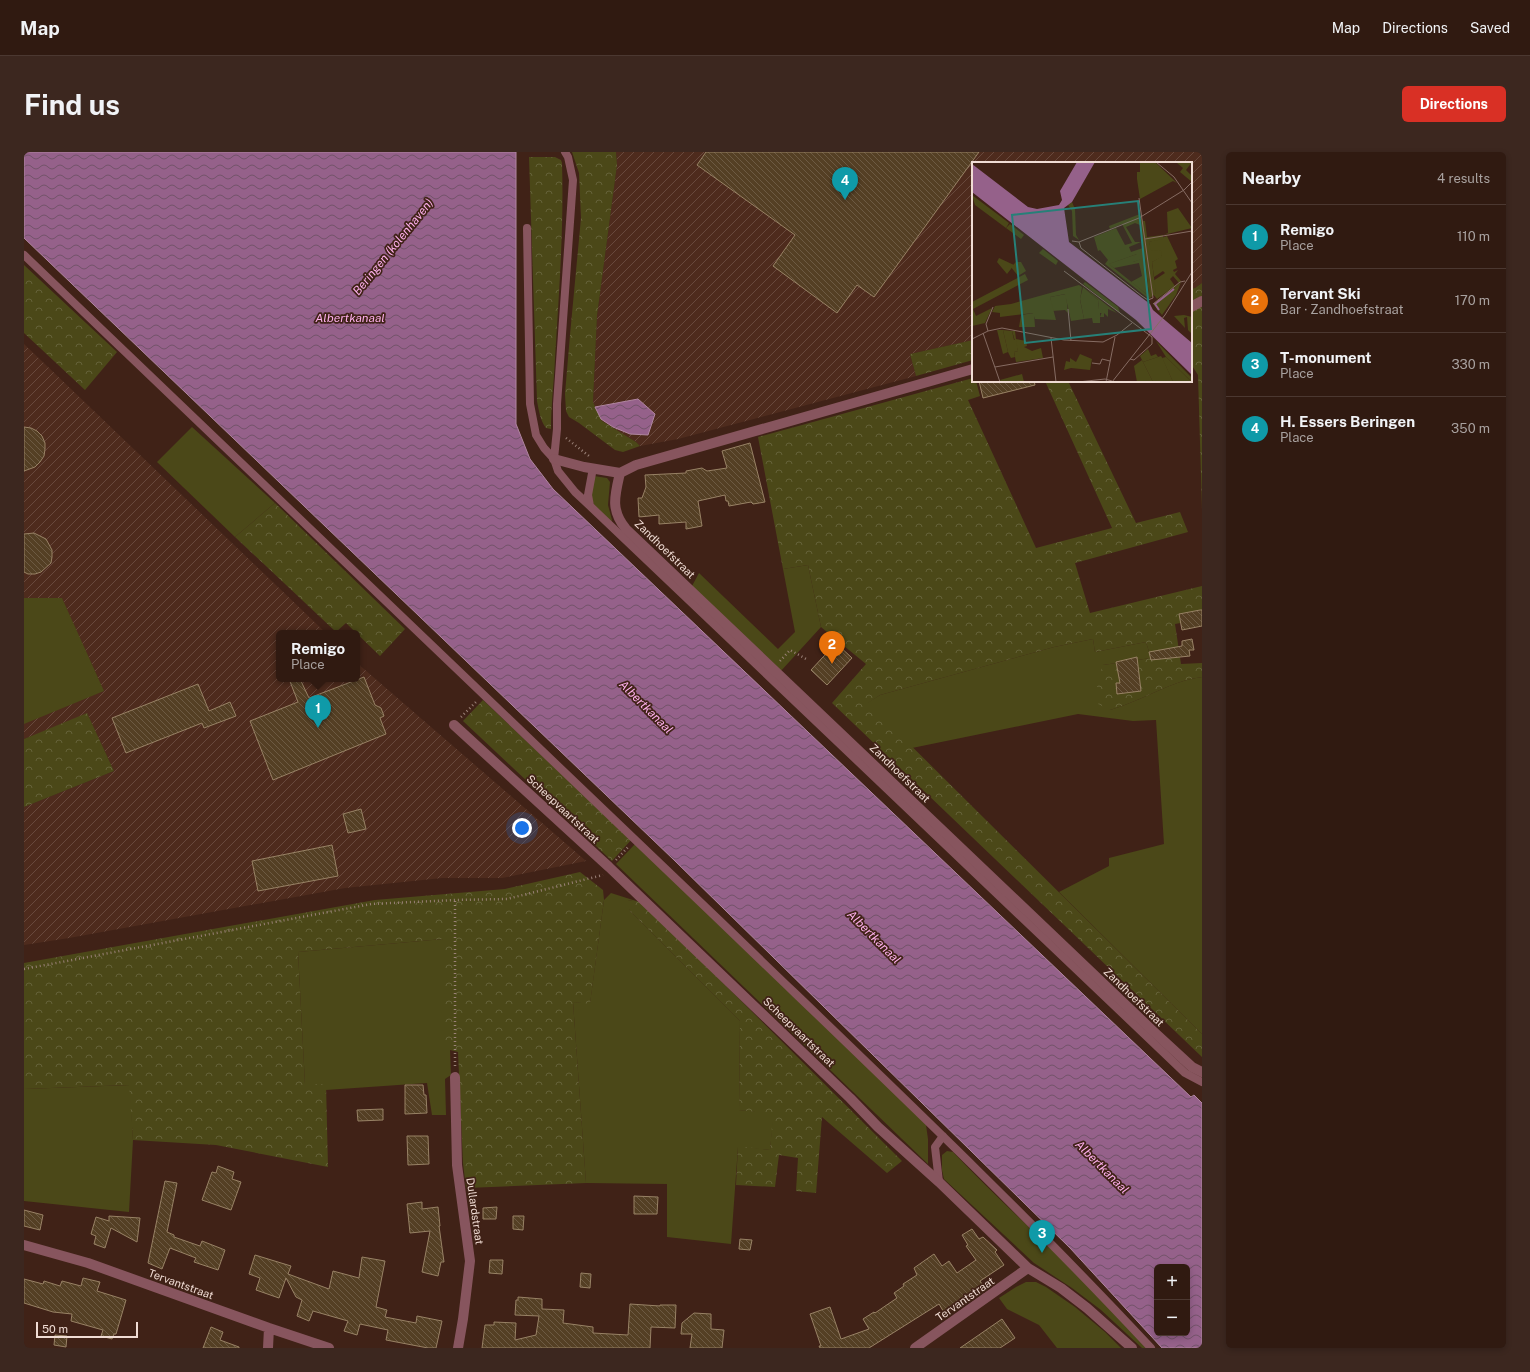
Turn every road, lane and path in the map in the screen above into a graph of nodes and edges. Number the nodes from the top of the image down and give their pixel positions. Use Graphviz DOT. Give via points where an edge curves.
graph roads {
  1 [pos="565,152"];
  2 [pos="527,228"];
  3 [pos="24,255"];
  4 [pos="1202,301"];
  5 [pos="1192,306"];
  6 [pos="972,369"];
  7 [pos="558,429"];
  8 [pos="554,459"];
  9 [pos="592,468"];
  10 [pos="620,473"];
  11 [pos="590,506"];
  12 [pos="808,660"];
  13 [pos="773,668"];
  14 [pos="483,695"];
  15 [pos="454,725"];
  16 [pos="636,840"];
  17 [pos="609,867"];
  18 [pos="455,900"];
  19 [pos="24,969"];
  20 [pos="1202,1072"];
  21 [pos="455,1077"];
  22 [pos="1202,1082"];
  23 [pos="943,1136"];
  24 [pos="939,1182"];
  25 [pos="24,1245"];
  26 [pos="1028,1268"];
  27 [pos="269,1328"];
  28 [pos="268,1348"];
  29 [pos="329,1348"];
  30 [pos="458,1348"];
  31 [pos="915,1348"];
  32 [pos="1132,1348"];
  33 [pos="1151,1348"];
  1 -- 7 [label="lane" via="573,180 557,404"];
  2 -- 8 [label="lane" via="530,404 536,435"];
  3 -- 14 [label="lane"];
  4 -- 5 [label="street"];
  6 -- 10 [label="street" via="636,465"];
  7 -- 8 [label="lane"];
  7 -- 9 [label="path" via="590,457"];
  8 -- 9 [label="street"];
  8 -- 11 [label="lane" via="558,471"];
  9 -- 10 [label="street"];
  9 -- 11 [label="lane" via="588,495"];
  10 -- 13 [label="street, Zandhoefstraat" via="615,503 619,521"];
  11 -- 22 [label="lane" via="1185,1073"];
  12 -- 13 [label="path" via="790,650"];
  13 -- 20 [label="street, Zandhoefstraat" via="1152,1030 1192,1067"];
  14 -- 15 [label="path"];
  14 -- 16 [label="lane"];
  15 -- 17 [label="street, Scheepvaartstraat"];
  16 -- 17 [label="path"];
  16 -- 23 [label="lane"];
  17 -- 18 [label="path" via="603,875 507,899"];
  17 -- 24 [label="street, Scheepvaartstraat" via="878,1127"];
  18 -- 19 [label="path" via="371,904"];
  18 -- 21 [label="path"];
  21 -- 30 [label="street, Dullardstraat" via="457,1165 470,1262"];
  23 -- 24 [label="lane" via="935,1147"];
  23 -- 33 [label="lane"];
  24 -- 26 [label="street, Scheepvaartstraat"];
  25 -- 27 [label="street, Tervantstraat" via="88,1263"];
  26 -- 31 [label="street, Tervantstraat"];
  26 -- 32 [label="street, Scheepvaartstraat" via="1061,1288"];
  27 -- 28 [label="street"];
  27 -- 29 [label="street, Tervantstraat"];
}
